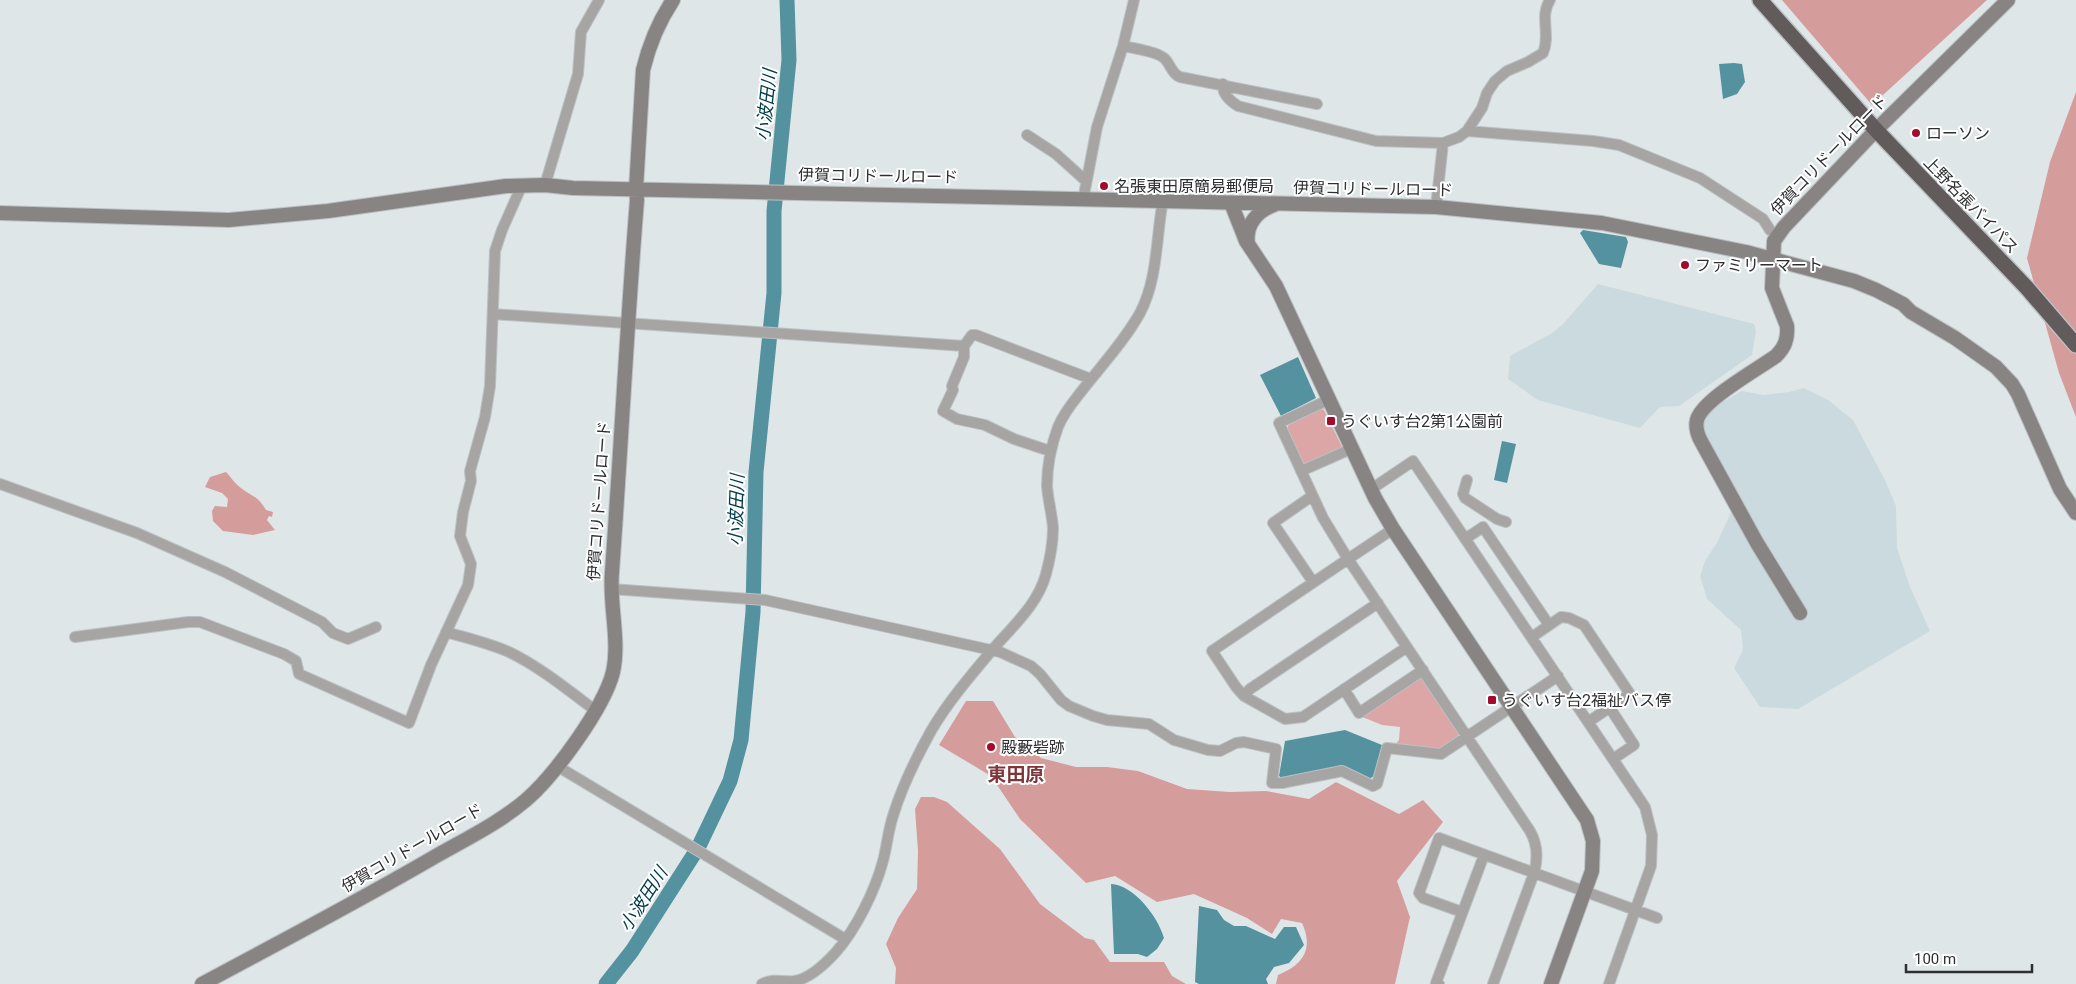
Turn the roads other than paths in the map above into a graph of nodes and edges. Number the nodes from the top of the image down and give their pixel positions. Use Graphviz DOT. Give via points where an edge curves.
graph roads {
  1 [pos="600,0"];
  2 [pos="672,0"];
  3 [pos="1134,0"];
  4 [pos="1550,0"];
  5 [pos="1760,0"];
  6 [pos="2008,0"];
  7 [pos="1123,46"];
  8 [pos="1223,84"];
  9 [pos="1317,104"];
  10 [pos="1876,130"];
  11 [pos="1467,131"];
  12 [pos="1027,135"];
  13 [pos="1443,143"];
  14 [pos="1086,181"];
  15 [pos="522,185"];
  16 [pos="545,185"];
  17 [pos="636,189"];
  18 [pos="1083,200"];
  19 [pos="1164,200"];
  20 [pos="1231,203"];
  21 [pos="1277,204"];
  22 [pos="1436,207"];
  23 [pos="0,213"];
  24 [pos="1770,230"];
  25 [pos="1249,247"];
  26 [pos="1772,260"];
  27 [pos="493,314"];
  28 [pos="627,323"];
  29 [pos="2076,345"];
  30 [pos="964,346"];
  31 [pos="1091,379"];
  32 [pos="1328,400"];
  33 [pos="1351,449"];
  34 [pos="1050,451"];
  35 [pos="1301,471"];
  36 [pos="1467,480"];
  37 [pos="0,484"];
  38 [pos="1370,490"];
  39 [pos="1312,496"];
  40 [pos="2076,513"];
  41 [pos="1483,527"];
  42 [pos="1393,529"];
  43 [pos="1465,539"];
  44 [pos="1348,559"];
  45 [pos="1312,582"];
  46 [pos="610,589"];
  47 [pos="1378,603"];
  48 [pos="1800,613"];
  49 [pos="1549,625"];
  50 [pos="376,627"];
  51 [pos="446,632"];
  52 [pos="75,637"];
  53 [pos="1532,638"];
  54 [pos="1408,647"];
  55 [pos="992,651"];
  56 [pos="1423,670"];
  57 [pos="1558,676"];
  58 [pos="1344,689"];
  59 [pos="1244,696"];
  60 [pos="1512,707"];
  61 [pos="1610,708"];
  62 [pos="596,711"];
  63 [pos="1588,722"];
  64 [pos="1467,736"];
  65 [pos="1613,759"];
  66 [pos="557,766"];
  67 [pos="1484,855"];
  68 [pos="1534,873"];
  69 [pos="1585,892"];
  70 [pos="1636,910"];
  71 [pos="1462,912"];
  72 [pos="1656,918"];
  73 [pos="845,939"];
  74 [pos="202,984"];
  75 [pos="762,984"];
  76 [pos="1439,984"];
  77 [pos="1493,984"];
  78 [pos="1551,984"];
  79 [pos="1609,984"];
  1 -- 16 [label="street" via="581,32 578,74"];
  2 -- 17 [label="street" via="655,32 643,70"];
  3 -- 7 [label="street"];
  4 -- 11 [label="street" via="1546,6 1547,38 1543,53 1507,71 1495,81"];
  5 -- 10 [label="highway, 上野名張バイパス"];
  6 -- 10 [label="street, 伊賀コリドールロード"];
  7 -- 8 [label="street" via="1165,58 1180,77"];
  7 -- 14 [label="street" via="1102,108"];
  8 -- 9 [label="street"];
  8 -- 13 [label="street" via="1226,96 1238,106 1376,141"];
  10 -- 26 [label="street, 伊賀コリドールロード" via="1784,227 1774,241"];
  10 -- 29 [label="highway, 上野名張バイパス" via="2027,288"];
  11 -- 13 [label="street"];
  11 -- 24 [label="street" via="1619,145 1700,178 1763,219"];
  12 -- 14 [label="street" via="1056,154"];
  13 -- 22 [label="street"];
  14 -- 18 [label="street"];
  15 -- 16 [label="street"];
  15 -- 23 [label="street" via="328,211 229,220"];
  15 -- 27 [label="street" via="495,251"];
  16 -- 17 [label="street"];
  17 -- 18 [label="street, 伊賀コリドールロード"];
  17 -- 28 [label="street, 伊賀コリドールロード"];
  18 -- 19 [label="street, 伊賀コリドールロード"];
  19 -- 20 [label="street, 伊賀コリドールロード"];
  19 -- 31 [label="street" via="1148,295 1134,322"];
  20 -- 21 [label="street, 伊賀コリドールロード"];
  20 -- 25 [label="street"];
  21 -- 22 [label="street, 伊賀コリドールロード"];
  21 -- 25 [label="street" via="1254,217 1247,237"];
  22 -- 26 [label="street, 伊賀コリドールロード" via="1602,223"];
  25 -- 32 [label="street" via="1276,286"];
  26 -- 40 [label="street" via="1854,281 1876,290 1903,304 1996,368 2018,394 2060,489"];
  26 -- 48 [label="street" via="1772,288 1788,333 1784,345 1776,356 1708,402 1697,418 1697,432 1752,535"];
  27 -- 28 [label="street"];
  27 -- 51 [label="street" via="489,397 470,471 471,481 460,536 471,564 468,586"];
  28 -- 30 [label="street"];
  28 -- 46 [label="street, 伊賀コリドールロード"];
  30 -- 31 [label="street" via="972,335 976,335"];
  30 -- 34 [label="street" via="964,357 943,411 957,419 985,425"];
  31 -- 34 [label="street" via="1062,418"];
  32 -- 33 [label="street"];
  32 -- 35 [label="street" via="1279,423"];
  33 -- 35 [label="street"];
  33 -- 38 [label="street"];
  34 -- 55 [label="street" via="1048,489 1053,528 1046,575 1026,611"];
  35 -- 39 [label="street"];
  36 -- 41 [label="street" via="1465,498 1501,521"];
  37 -- 50 [label="street" via="136,533 225,572 348,639"];
  38 -- 42 [label="street"];
  38 -- 43 [label="street" via="1413,461"];
  39 -- 44 [label="street"];
  39 -- 45 [label="street" via="1273,523"];
  41 -- 43 [label="street"];
  41 -- 49 [label="street"];
  42 -- 44 [label="street"];
  42 -- 60 [label="street"];
  43 -- 53 [label="street"];
  44 -- 45 [label="street"];
  44 -- 47 [label="street"];
  45 -- 59 [label="street" via="1212,651"];
  46 -- 55 [label="street" via="765,600"];
  46 -- 62 [label="street, 伊賀コリドールロード" via="616,636 613,671"];
  47 -- 54 [label="street"];
  47 -- 59 [label="street"];
  49 -- 53 [label="street"];
  49 -- 61 [label="street" via="1561,617 1584,625 1630,694"];
  51 -- 52 [label="street" via="409,723 300,674 296,661 284,654 200,622"];
  51 -- 62 [label="street" via="509,652"];
  53 -- 57 [label="street"];
  54 -- 56 [label="street"];
  54 -- 58 [label="street"];
  55 -- 64 [label="street" via="1031,666 1065,704 1098,717 1144,723 1174,740 1208,750 1220,751 1244,742 1276,749 1272,783 1342,771 1372,786 1377,784 1387,748 1441,754"];
  55 -- 73 [label="street" via="952,699 917,758 892,818 880,872"];
  56 -- 58 [label="street" via="1359,712"];
  56 -- 64 [label="street"];
  57 -- 60 [label="street"];
  57 -- 63 [label="street"];
  58 -- 59 [label="street" via="1303,717 1285,719"];
  60 -- 64 [label="street"];
  60 -- 69 [label="street" via="1588,820 1593,841 1593,865"];
  61 -- 63 [label="street"];
  61 -- 65 [label="street" via="1634,745"];
  62 -- 66 [label="street, 伊賀コリドールロード"];
  63 -- 65 [label="street"];
  64 -- 68 [label="street" via="1533,837 1536,852"];
  65 -- 70 [label="street" via="1645,807 1652,835 1651,866"];
  66 -- 73 [label="street"];
  66 -- 74 [label="street, 伊賀コリドールロード" via="526,799 488,826"];
  67 -- 68 [label="street"];
  67 -- 71 [label="street"];
  67 -- 71 [label="street" via="1438,838 1419,893 1423,898"];
  68 -- 69 [label="street"];
  68 -- 77 [label="street"];
  69 -- 70 [label="street"];
  69 -- 78 [label="street"];
  70 -- 72 [label="street"];
  70 -- 79 [label="street"];
  71 -- 76 [label="street" via="1436,983"];
  73 -- 75 [label="street" via="816,970 800,979"];
}
